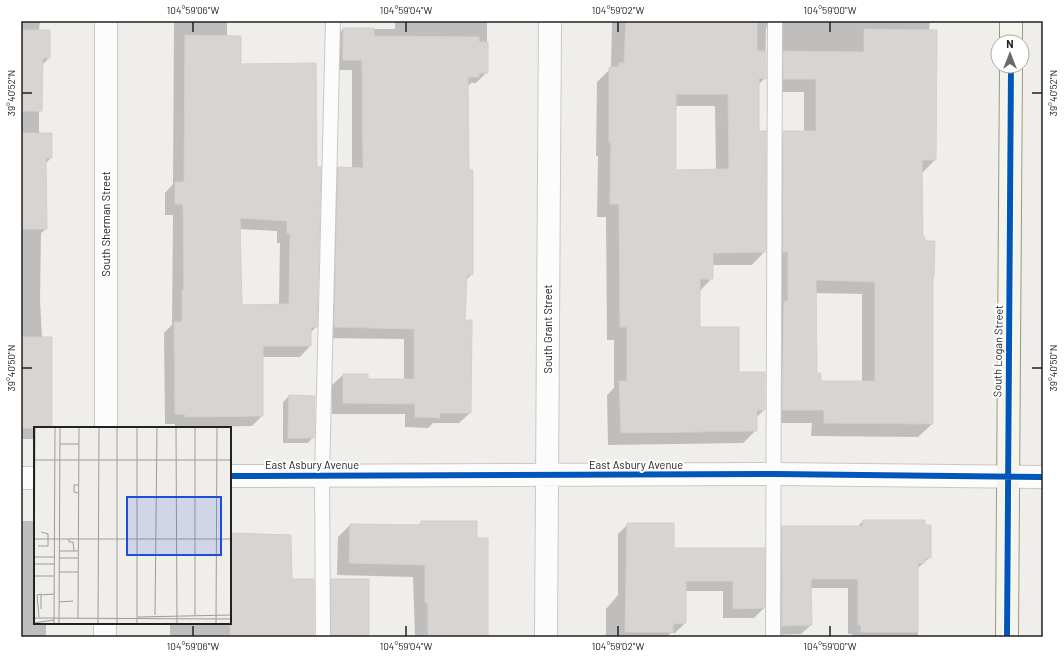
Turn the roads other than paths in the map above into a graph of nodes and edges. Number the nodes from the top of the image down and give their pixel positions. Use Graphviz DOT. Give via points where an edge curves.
graph roads {
  1 [pos="106,21"];
  2 [pos="333,21"];
  3 [pos="550,21"];
  4 [pos="775,21"];
  5 [pos="1011,21"];
  6 [pos="1011,34"];
  7 [pos="1011,74"];
  8 [pos="106,427"];
  9 [pos="775,474"];
  10 [pos="322,475"];
  11 [pos="547,475"];
  12 [pos="231,476"];
  13 [pos="1007,477"];
  14 [pos="1043,477"];
  15 [pos="21,478"];
  16 [pos="34,478"];
  17 [pos="105,624"];
  18 [pos="105,637"];
  19 [pos="323,637"];
  20 [pos="546,637"];
  21 [pos="773,637"];
  22 [pos="1007,637"];
  1 -- 8 [label="street, South Sherman Street"];
  2 -- 10 [label="lane"];
  3 -- 11 [label="street, South Grant Street"];
  4 -- 9 [label="lane"];
  5 -- 6 [label="main road"];
  7 -- 13 [label="main road, South Logan Street"];
  9 -- 11 [label="street, East Asbury Avenue"];
  9 -- 13 [label="street, East Asbury Avenue"];
  9 -- 21 [label="lane"];
  10 -- 11 [label="street, East Asbury Avenue"];
  10 -- 12 [label="street, East Asbury Avenue"];
  10 -- 19 [label="lane"];
  11 -- 20 [label="street, South Grant Street"];
  13 -- 14 [label="street, East Asbury Avenue"];
  13 -- 22 [label="main road, South Logan Street"];
  15 -- 16 [label="street"];
  17 -- 18 [label="street"];
}
